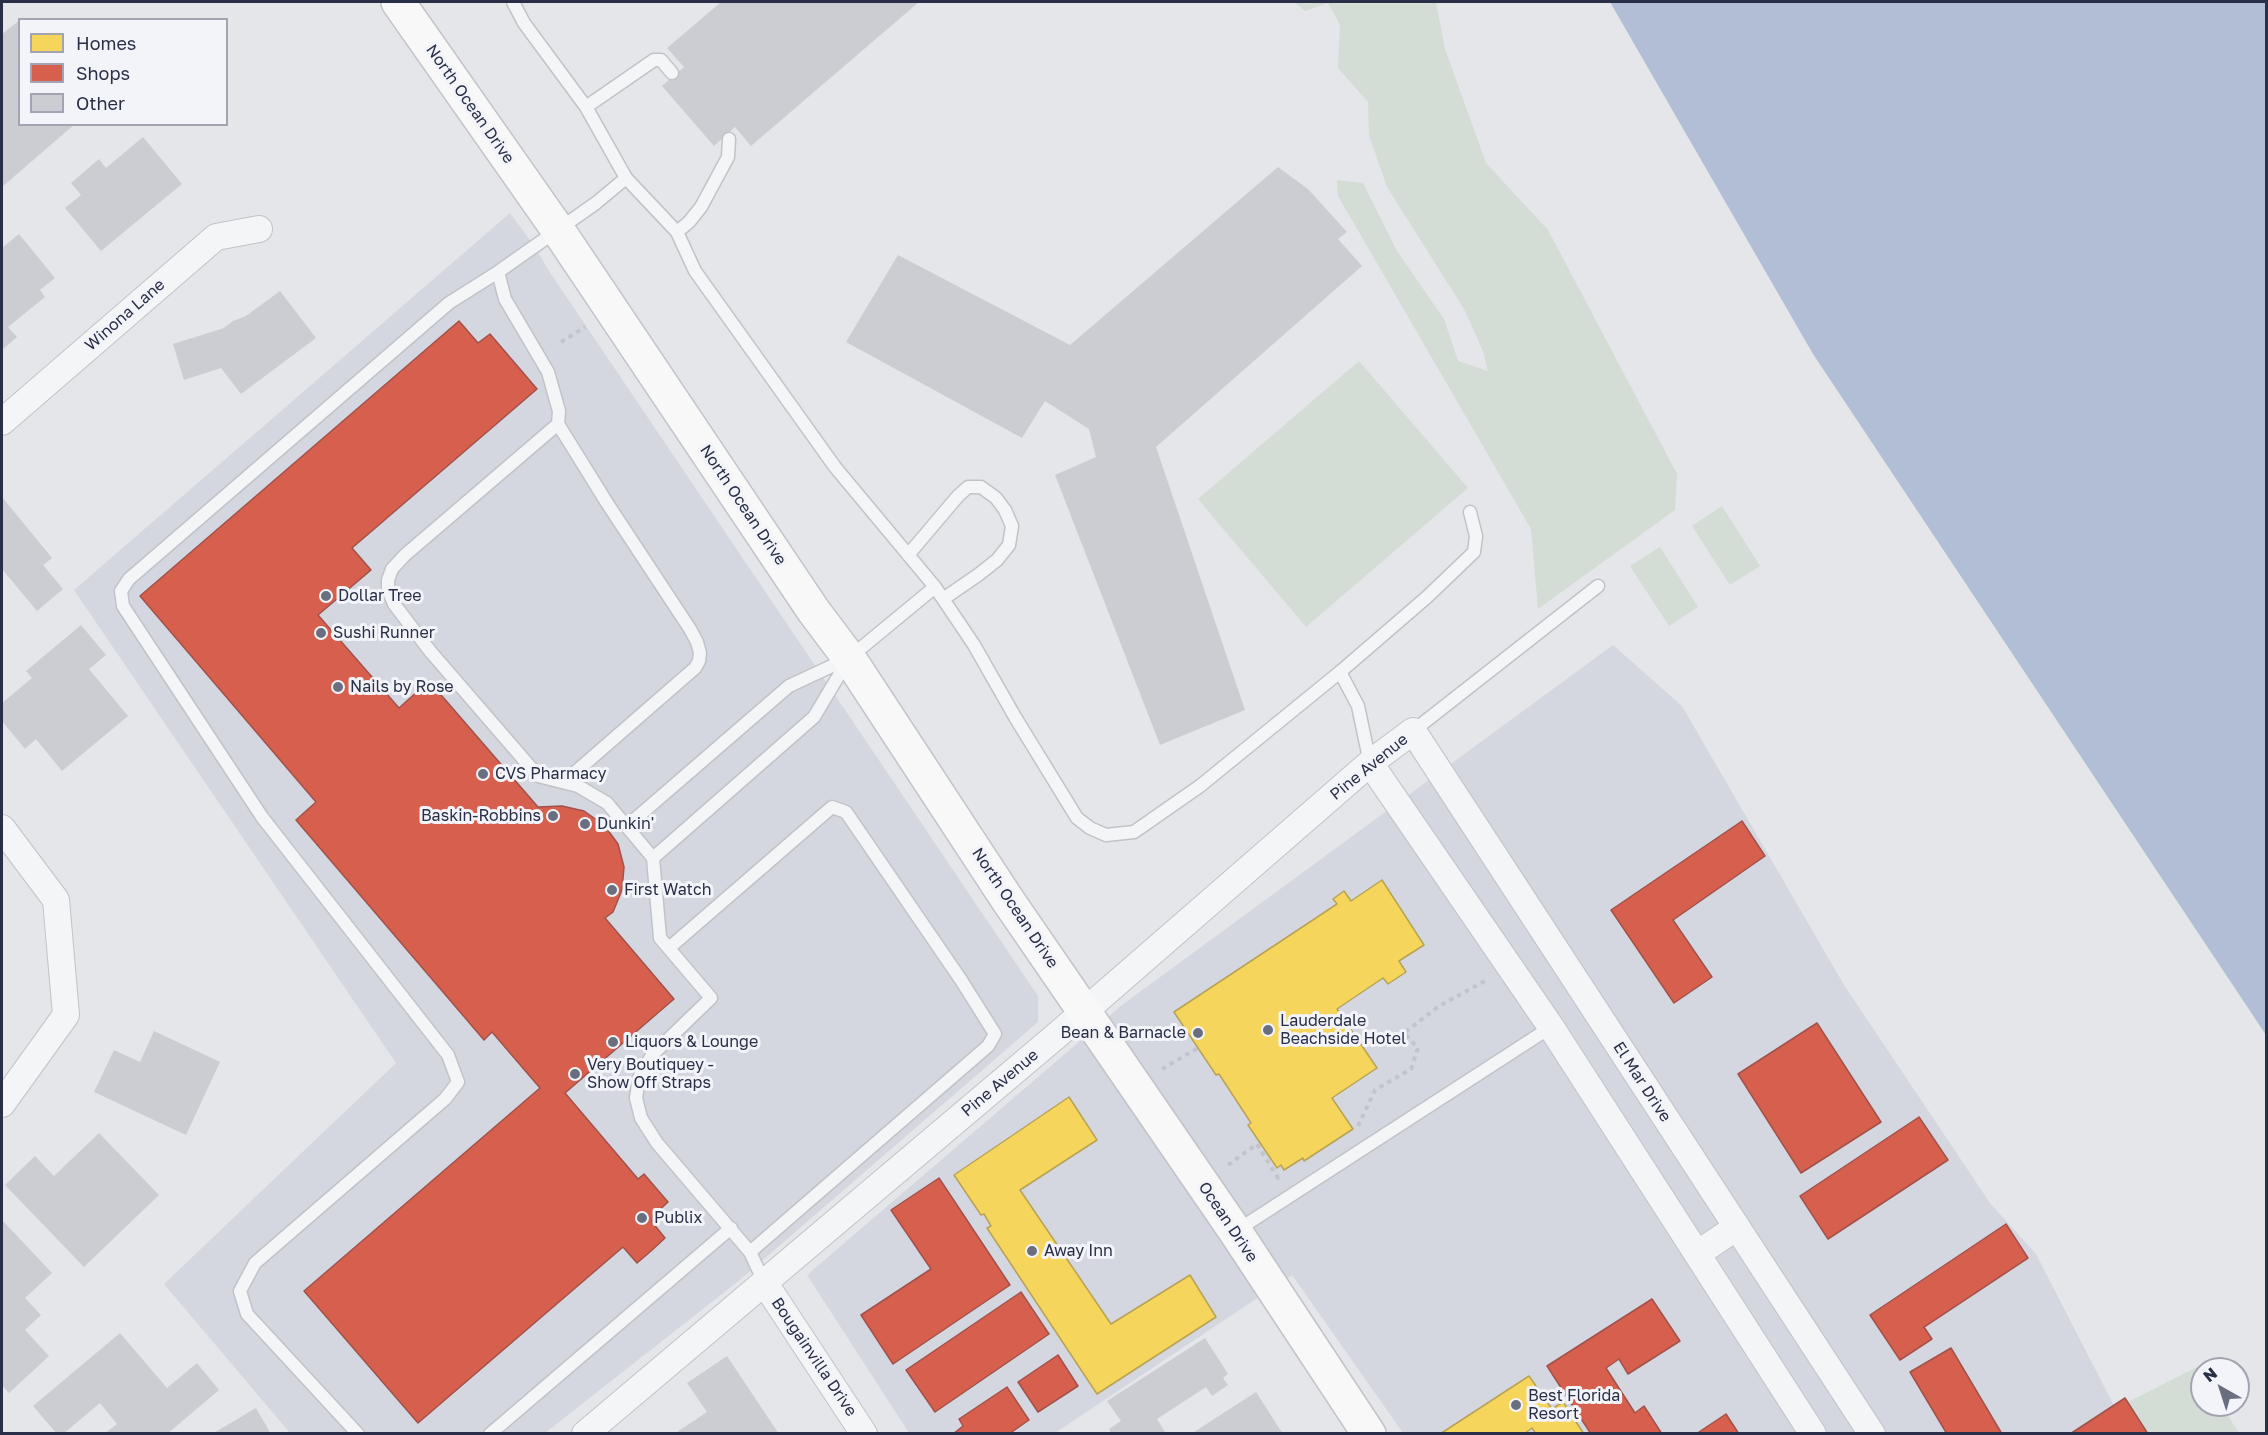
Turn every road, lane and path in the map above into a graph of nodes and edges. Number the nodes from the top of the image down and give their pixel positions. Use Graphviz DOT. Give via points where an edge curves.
graph roads {
  1 [pos="398,2"];
  2 [pos="513,2"];
  3 [pos="672,74"];
  4 [pos="586,107"];
  5 [pos="729,139"];
  6 [pos="626,178"];
  7 [pos="259,229"];
  8 [pos="558,230"];
  9 [pos="677,232"];
  10 [pos="498,272"];
  11 [pos="586,327"];
  12 [pos="561,342"];
  13 [pos="2,422"];
  14 [pos="558,424"];
  15 [pos="1470,512"];
  16 [pos="908,555"];
  17 [pos="1598,586"];
  18 [pos="935,587"];
  19 [pos="943,598"];
  20 [pos="849,658"];
  21 [pos="1340,672"];
  22 [pos="1413,731"];
  23 [pos="1370,764"];
  24 [pos="564,782"];
  25 [pos="627,826"];
  26 [pos="2,828"];
  27 [pos="653,858"];
  28 [pos="669,948"];
  29 [pos="1491,979"];
  30 [pos="1085,1012"];
  31 [pos="1551,1027"];
  32 [pos="1198,1048"];
  33 [pos="1158,1071"];
  34 [pos="2,1104"];
  35 [pos="1350,1133"];
  36 [pos="1225,1167"];
  37 [pos="1287,1172"];
  38 [pos="1737,1227"];
  39 [pos="731,1228"];
  40 [pos="1235,1231"];
  41 [pos="750,1252"];
  42 [pos="1697,1254"];
  43 [pos="764,1282"];
  44 [pos="358,1434"];
  45 [pos="490,1434"];
  46 [pos="585,1434"];
  47 [pos="864,1434"];
  48 [pos="1369,1434"];
  49 [pos="1813,1434"];
  50 [pos="1872,1434"];
  1 -- 8 [label="main road, North Ocean Drive"];
  2 -- 4 [label="lane"];
  3 -- 4 [label="lane" via="661,60 654,60"];
  4 -- 6 [label="lane"];
  5 -- 9 [label="lane" via="728,157 709,193"];
  6 -- 8 [label="lane"];
  6 -- 9 [label="lane"];
  7 -- 13 [label="street, Winona Lane" via="216,237"];
  8 -- 10 [label="lane"];
  8 -- 20 [label="main road, North Ocean Drive"];
  9 -- 16 [label="lane" via="695,271 835,467"];
  10 -- 14 [label="lane" via="505,298 548,372 559,411"];
  10 -- 44 [label="lane" via="449,303 129,579 121,591 123,606 262,817 448,1055 458,1083 446,1099 255,1263 240,1291 248,1314"];
  11 -- 12 [label="path"];
  14 -- 24 [label="lane" via="690,629 700,653 695,668"];
  14 -- 24 [label="lane" via="405,555 392,568 388,590 430,651 538,776"];
  15 -- 21 [label="lane" via="1476,536 1474,552"];
  16 -- 18 [label="lane"];
  16 -- 19 [label="lane" via="968,487 981,487 996,498 1012,526 1009,545 997,560"];
  17 -- 22 [label="lane"];
  18 -- 19 [label="lane"];
  18 -- 20 [label="lane"];
  19 -- 21 [label="lane" via="1077,818 1106,835 1134,832 1200,786"];
  20 -- 25 [label="lane" via="789,686"];
  20 -- 27 [label="lane" via="814,717"];
  20 -- 30 [label="main road, North Ocean Drive"];
  21 -- 23 [label="lane" via="1358,706"];
  22 -- 23 [label="street, Pine Avenue"];
  22 -- 38 [label="street, El Mar Drive"];
  23 -- 30 [label="street, Pine Avenue"];
  23 -- 31 [label="street"];
  24 -- 25 [label="lane" via="607,802"];
  25 -- 27 [label="lane"];
  26 -- 34 [label="street" via="57,900 66,1015"];
  27 -- 28 [label="lane" via="660,938"];
  28 -- 39 [label="lane" via="711,998 652,1055 639,1078 636,1098 641,1118 657,1143"];
  28 -- 41 [label="lane" via="832,807 846,812 870,845 995,1034 988,1046"];
  29 -- 35 [label="path" via="1439,1006 1404,1033 1418,1048 1411,1069 1375,1090 1358,1126"];
  30 -- 40 [label="main road, Ocean Drive"];
  30 -- 43 [label="street, Pine Avenue"];
  31 -- 40 [label="lane"];
  31 -- 42 [label="street"];
  32 -- 33 [label="path"];
  36 -- 37 [label="path" via="1257,1144 1278,1178"];
  38 -- 42 [label="street"];
  38 -- 50 [label="street, El Mar Drive"];
  39 -- 41 [label="lane"];
  39 -- 45 [label="lane"];
  40 -- 48 [label="main road, Ocean Drive"];
  41 -- 43 [label="lane"];
  42 -- 49 [label="street"];
  43 -- 46 [label="street, Pine Avenue"];
  43 -- 47 [label="street, Bougainvilla Drive"];
}
